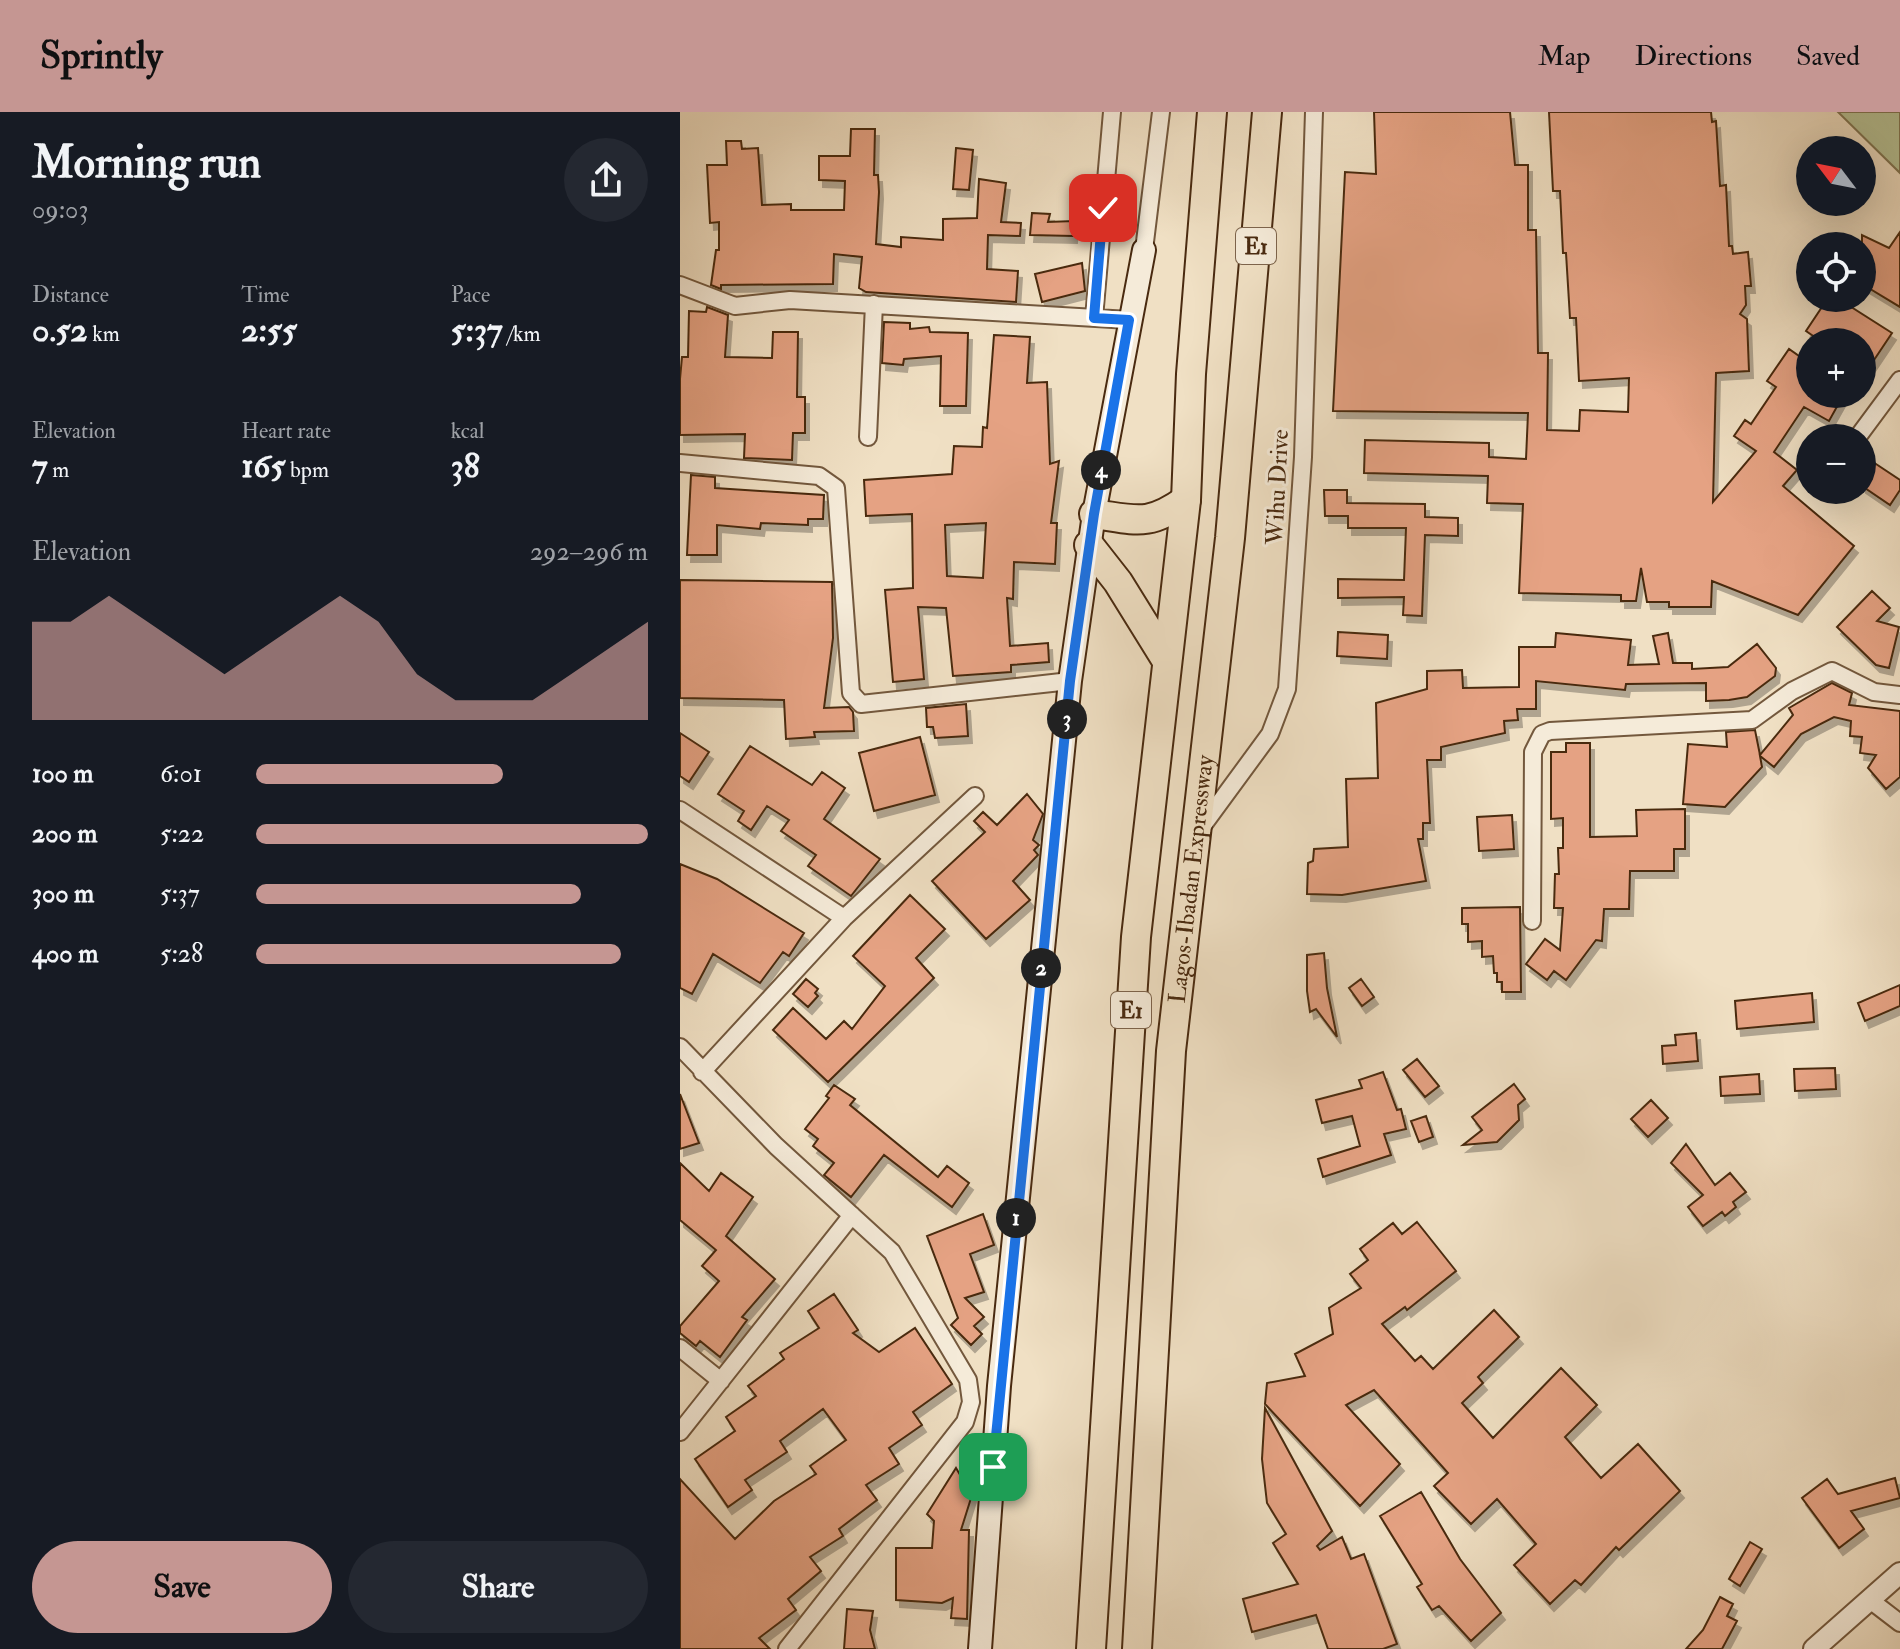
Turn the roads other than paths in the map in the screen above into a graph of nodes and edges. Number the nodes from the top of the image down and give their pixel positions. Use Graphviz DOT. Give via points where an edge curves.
graph roads {
  1 [pos="1112,112"];
  2 [pos="1161,112"];
  3 [pos="1212,112"];
  4 [pos="1267,112"];
  5 [pos="1314,112"];
  6 [pos="1144,250"];
  7 [pos="680,285"];
  8 [pos="874,304"];
  9 [pos="1094,318"];
  10 [pos="1129,320"];
  11 [pos="1900,380"];
  12 [pos="1867,424"];
  13 [pos="868,437"];
  14 [pos="680,463"];
  15 [pos="1186,500"];
  16 [pos="1094,514"];
  17 [pos="1089,545"];
  18 [pos="1167,661"];
  19 [pos="1070,681"];
  20 [pos="1900,695"];
  21 [pos="975,796"];
  22 [pos="680,810"];
  23 [pos="1195,835"];
  24 [pos="844,918"];
  25 [pos="1532,921"];
  26 [pos="680,1047"];
  27 [pos="702,1072"];
  28 [pos="852,1215"];
  29 [pos="680,1348"];
  30 [pos="721,1381"];
  31 [pos="680,1432"];
  32 [pos="1900,1573"];
  33 [pos="1870,1600"];
  34 [pos="1900,1623"];
  35 [pos="787,1649"];
  36 [pos="980,1649"];
  37 [pos="1091,1649"];
  38 [pos="1137,1649"];
  39 [pos="1814,1649"];
  1 -- 9 [label="street"];
  2 -- 6 [label="street"];
  3 -- 15 [label="highway, Lagos-Ibadan Expressway / E1"];
  4 -- 23 [label="highway, Lagos-Ibadan Expressway / E1" via="1245,379"];
  5 -- 23 [label="street, Wihu Drive" via="1303,473 1287,689 1270,734"];
  6 -- 10 [label="main road"];
  7 -- 8 [label="street" via="735,306 790,300"];
  8 -- 9 [label="street"];
  8 -- 13 [label="street"];
  9 -- 10 [label="street"];
  10 -- 16 [label="main road"];
  11 -- 12 [label="street"];
  14 -- 19 [label="street" via="819,476 836,488 851,693 861,704"];
  15 -- 16 [label="highway" via="1152,521"];
  15 -- 18 [label="highway, Lagos-Ibadan Expressway / E1"];
  16 -- 17 [label="main road"];
  17 -- 18 [label="highway"];
  17 -- 19 [label="main road"];
  18 -- 37 [label="highway, Lagos-Ibadan Expressway / E1" via="1136,937"];
  19 -- 36 [label="main road" via="999,1386"];
  20 -- 25 [label="street" via="1874,692 1832,671 1752,720 1542,734 1533,752"];
  21 -- 24 [label="street"];
  22 -- 24 [label="street"];
  23 -- 38 [label="highway, Lagos-Ibadan Expressway / E1" via="1171,1051"];
  24 -- 27 [label="street"];
  26 -- 27 [label="street"];
  27 -- 28 [label="street"];
  28 -- 30 [label="street"];
  28 -- 35 [label="street" via="892,1252 968,1380 971,1402 965,1422"];
  29 -- 30 [label="street"];
  30 -- 31 [label="street"];
  32 -- 33 [label="street"];
  33 -- 34 [label="street"];
  33 -- 39 [label="street"];
}
